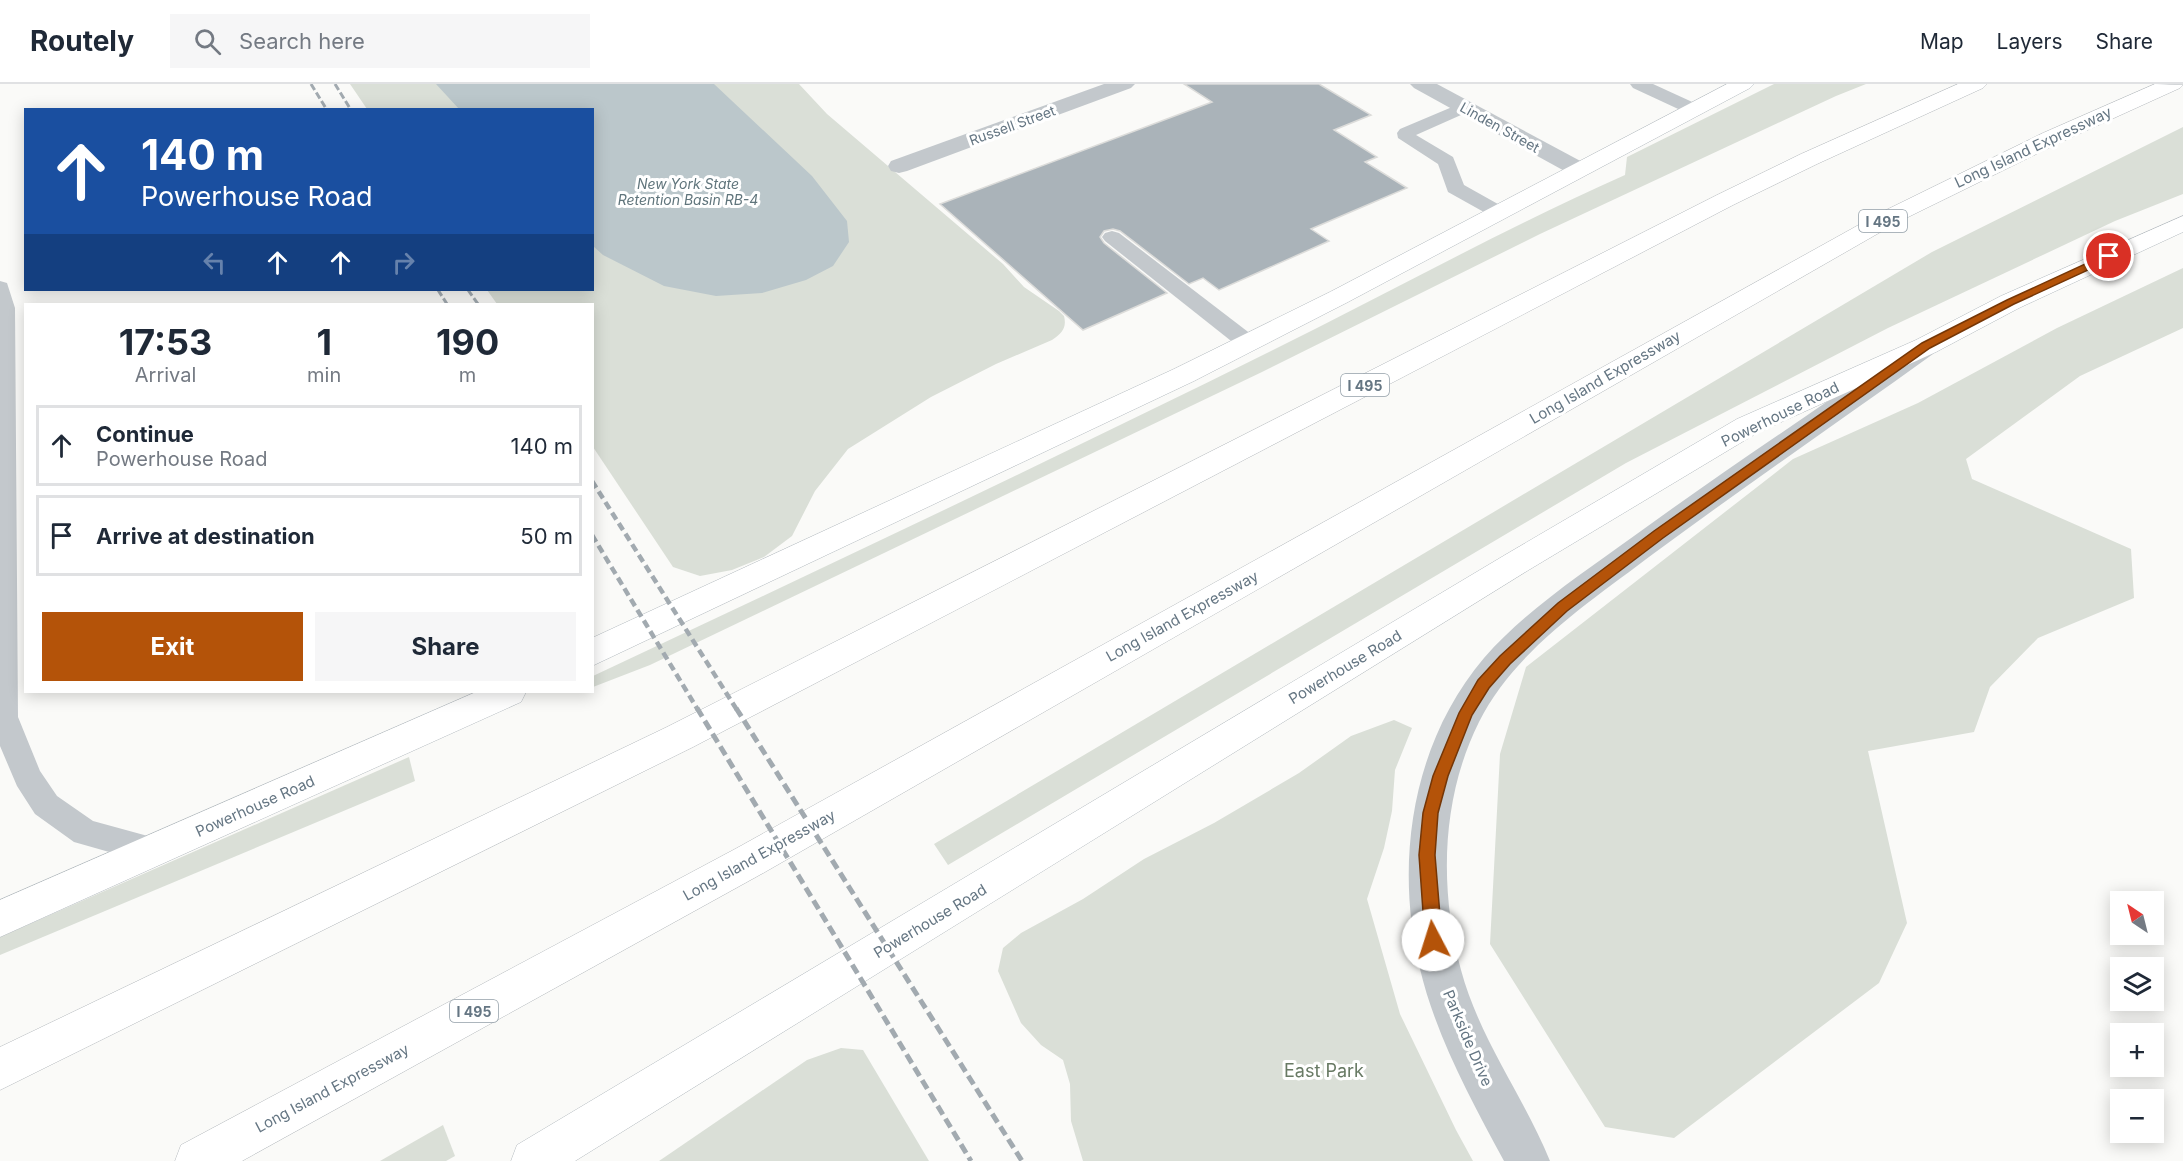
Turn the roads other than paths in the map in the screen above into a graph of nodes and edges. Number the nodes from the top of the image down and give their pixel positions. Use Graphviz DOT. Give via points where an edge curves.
graph roads {
  1 [pos="1124,84"];
  2 [pos="1421,84"];
  3 [pos="1639,84"];
  4 [pos="1743,84"];
  5 [pos="1976,84"];
  6 [pos="2173,84"];
  7 [pos="1464,108"];
  8 [pos="1695,110"];
  9 [pos="899,166"];
  10 [pos="1578,169"];
  11 [pos="1498,212"];
  12 [pos="2183,223"];
  13 [pos="1112,237"];
  14 [pos="0,287"];
  15 [pos="1248,343"];
  16 [pos="1926,346"];
  17 [pos="15,395"];
  18 [pos="594,652"];
  19 [pos="507,693"];
  20 [pos="2,725"];
  21 [pos="154,851"];
  22 [pos="0,919"];
  23 [pos="0,1069"];
  24 [pos="1521,1149"];
  25 [pos="196,1161"];
  26 [pos="533,1161"];
  1 -- 9 [label="street, Russell Street"];
  2 -- 7 [label="street, Linden Street"];
  3 -- 8 [label="lane"];
  4 -- 8 [label="main road"];
  5 -- 23 [label="main road, I 495" via="1725,200 680,737"];
  6 -- 25 [label="main road, Long Island Expressway / I 495" via="2051,138 1890,217 752,860"];
  7 -- 10 [label="street, Linden Street"];
  7 -- 11 [label="lane" via="1406,133 1407,138 1446,161 1455,188"];
  8 -- 10 [label="main road"];
  10 -- 11 [label="main road"];
  11 -- 15 [label="main road"];
  12 -- 16 [label="main road, Powerhouse Road" via="2010,302"];
  13 -- 15 [label="lane"];
  14 -- 17 [label="lane"];
  15 -- 18 [label="main road"];
  16 -- 24 [label="street, Parkside Drive" via="1713,495 1563,607 1505,660 1466,713 1440,776 1431,813 1427,855 1433,940 1464,1033"];
  16 -- 26 [label="main road, Powerhouse Road" via="1747,426"];
  17 -- 20 [label="lane"];
  19 -- 21 [label="main road, Powerhouse Road"];
  20 -- 21 [label="lane" via="46,805 85,832"];
  21 -- 22 [label="main road, Powerhouse Road"];
}
